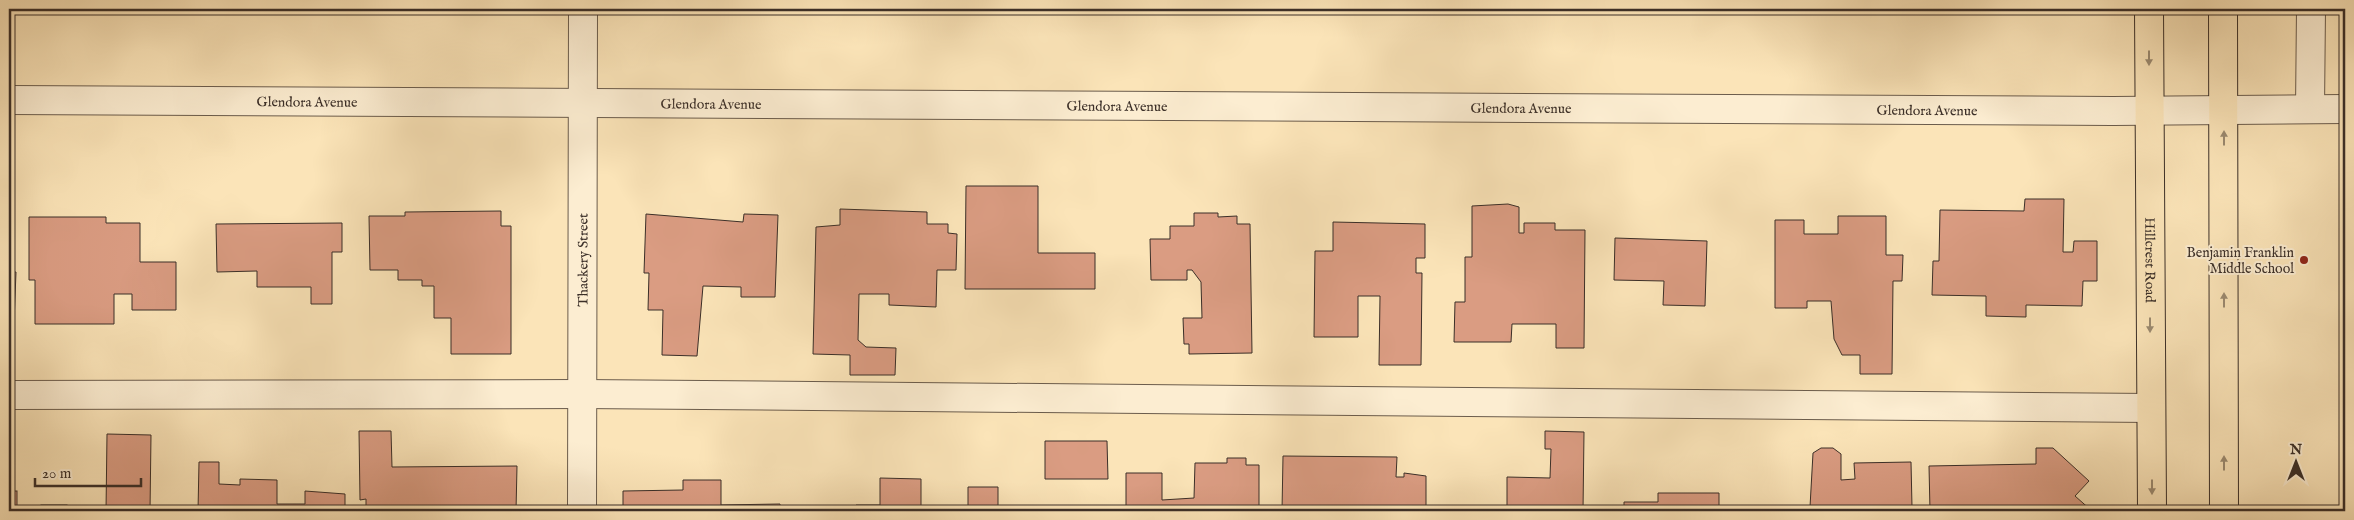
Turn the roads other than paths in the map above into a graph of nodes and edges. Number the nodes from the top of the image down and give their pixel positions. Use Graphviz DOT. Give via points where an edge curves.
graph roads {
  1 [pos="583,9"];
  2 [pos="2149,9"];
  3 [pos="2223,9"];
  4 [pos="2311,9"];
  5 [pos="9,100"];
  6 [pos="583,105"];
  7 [pos="2310,109"];
  8 [pos="2345,109"];
  9 [pos="2224,110"];
  10 [pos="2149,111"];
  11 [pos="582,394"];
  12 [pos="9,395"];
  13 [pos="2151,408"];
  14 [pos="582,511"];
  15 [pos="2152,511"];
  16 [pos="2224,511"];
  1 -- 6 [label="street, Thackery Street"];
  2 -- 10 [label="main road, Hillcrest Road, one-way"];
  3 -- 9 [label="main road"];
  4 -- 7 [label="street"];
  5 -- 6 [label="street, Glendora Avenue"];
  6 -- 10 [label="street, Glendora Avenue"];
  6 -- 11 [label="street, Thackery Street"];
  7 -- 8 [label="street, Glendora Avenue"];
  7 -- 9 [label="street, Glendora Avenue"];
  9 -- 10 [label="street, Glendora Avenue"];
  16 -- 9 [label="main road, one-way"];
  10 -- 13 [label="main road, Hillcrest Road, one-way"];
  11 -- 12 [label="street"];
  11 -- 13 [label="street"];
  11 -- 14 [label="street, Thackery Street"];
  13 -- 15 [label="main road, Hillcrest Road, one-way"];
}
